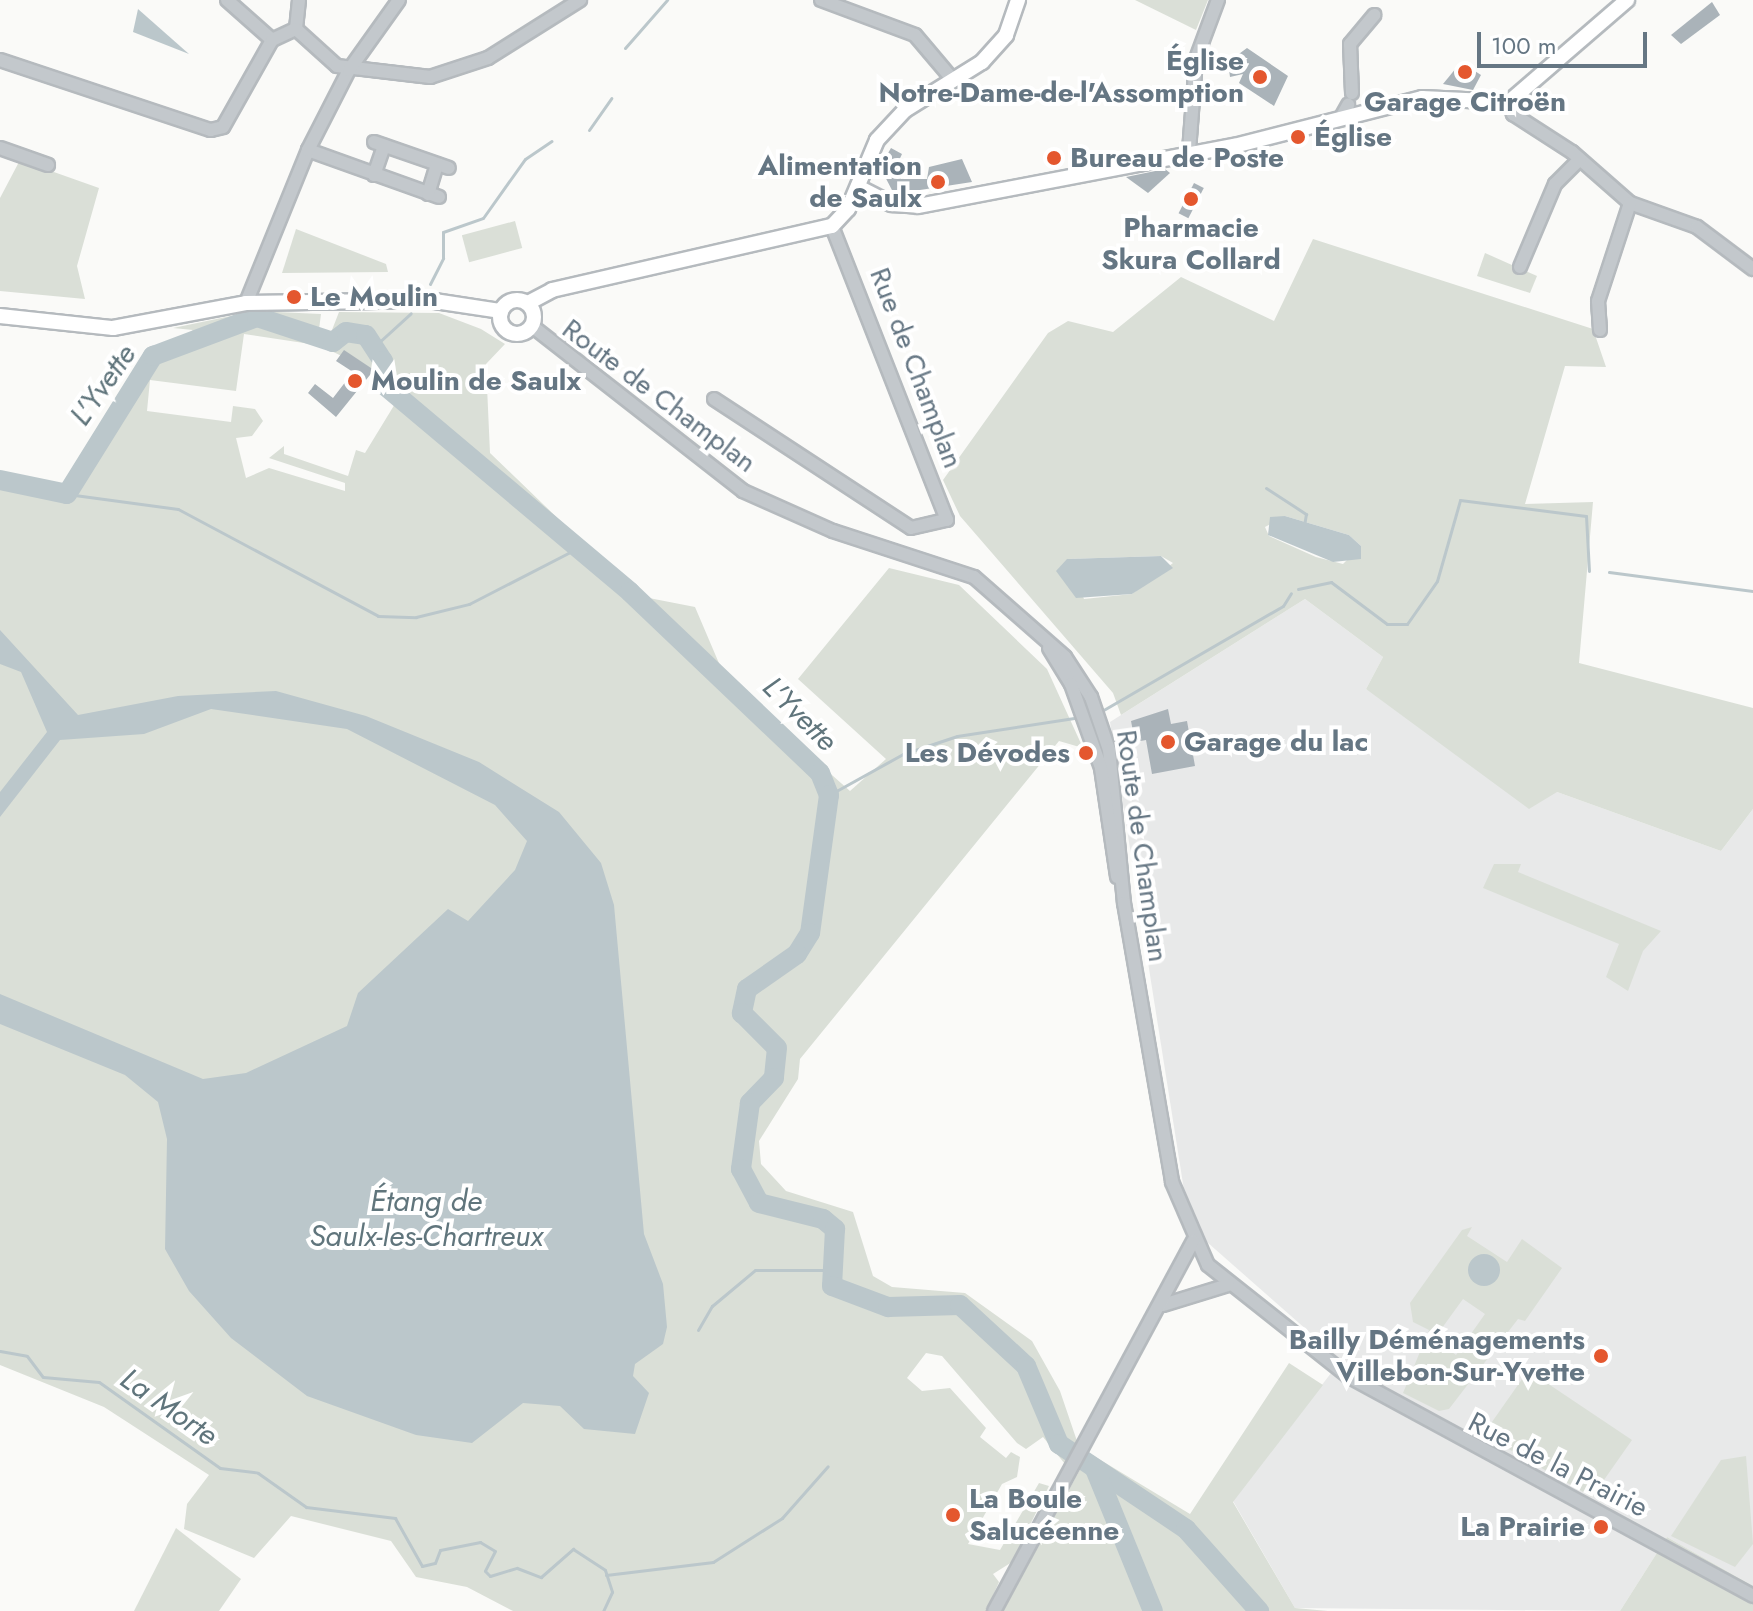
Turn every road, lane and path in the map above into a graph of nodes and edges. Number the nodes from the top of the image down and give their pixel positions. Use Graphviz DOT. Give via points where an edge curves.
graph roads {
  1 [pos="227,0"];
  2 [pos="299,0"];
  3 [pos="399,0"];
  4 [pos="580,0"];
  5 [pos="821,0"];
  6 [pos="1018,0"];
  7 [pos="1218,0"];
  8 [pos="1627,0"];
  9 [pos="1374,15"];
  10 [pos="296,29"];
  11 [pos="272,40"];
  12 [pos="0,60"];
  13 [pos="349,70"];
  14 [pos="954,81"];
  15 [pos="1509,102"];
  16 [pos="1343,108"];
  17 [pos="0,148"];
  18 [pos="308,150"];
  19 [pos="1189,151"];
  20 [pos="1580,159"];
  21 [pos="48,165"];
  22 [pos="374,175"];
  23 [pos="858,187"];
  24 [pos="1630,203"];
  25 [pos="832,226"];
  26 [pos="1520,267"];
  27 [pos="1753,269"];
  28 [pos="246,303"];
  29 [pos="528,303"];
  30 [pos="501,311"];
  31 [pos="0,316"];
  32 [pos="532,326"];
  33 [pos="1600,330"];
  34 [pos="714,399"];
  35 [pos="1193,1241"];
  36 [pos="1228,1285"];
  37 [pos="1163,1305"];
  38 [pos="1753,1596"];
  39 [pos="994,1611"];
  1 -- 11 [label="street"];
  2 -- 10 [label="street"];
  3 -- 13 [label="street"];
  4 -- 13 [label="street" via="488,58 430,77"];
  5 -- 14 [label="street" via="915,35"];
  6 -- 14 [label="main road" via="1006,35"];
  7 -- 19 [label="street" via="1196,59"];
  8 -- 15 [label="main road"];
  9 -- 16 [label="street" via="1350,44"];
  10 -- 11 [label="street"];
  10 -- 13 [label="street"];
  11 -- 12 [label="street" via="223,127 211,130"];
  13 -- 18 [label="street"];
  14 -- 23 [label="main road" via="905,110 877,140"];
  15 -- 16 [label="main road" via="1437,95"];
  15 -- 20 [label="street" via="1513,114"];
  16 -- 19 [label="main road"];
  17 -- 21 [label="street"];
  18 -- 22 [label="street"];
  18 -- 28 [label="street"];
  19 -- 23 [label="main road" via="918,206 892,204"];
  20 -- 24 [label="street"];
  20 -- 26 [label="street" via="1555,184"];
  22 -- 22 [label="street" via="379,144 443,166 433,196"];
  23 -- 25 [label="main road"];
  24 -- 27 [label="street" via="1697,227"];
  24 -- 33 [label="street" via="1598,301"];
  25 -- 29 [label="main road" via="552,290"];
  25 -- 34 [label="street, Rue de Champlan" via="947,520 940,527 911,528"];
  28 -- 30 [label="main road" via="428,300"];
  28 -- 31 [label="main road" via="113,328"];
  29 -- 30 [label="main road" via="512,300"];
  29 -- 32 [label="main road"];
  30 -- 32 [label="main road" via="507,331"];
  32 -- 35 [label="street, Route de Champlan" via="743,491 833,531 954,566 1024,615 1091,715 1118,818 1124,903 1172,1182"];
  35 -- 36 [label="street, Route de Champlan"];
  35 -- 37 [label="street"];
  36 -- 37 [label="street"];
  36 -- 38 [label="street, Rue de la Prairie" via="1348,1376 1449,1436"];
  37 -- 39 [label="street"];
}
